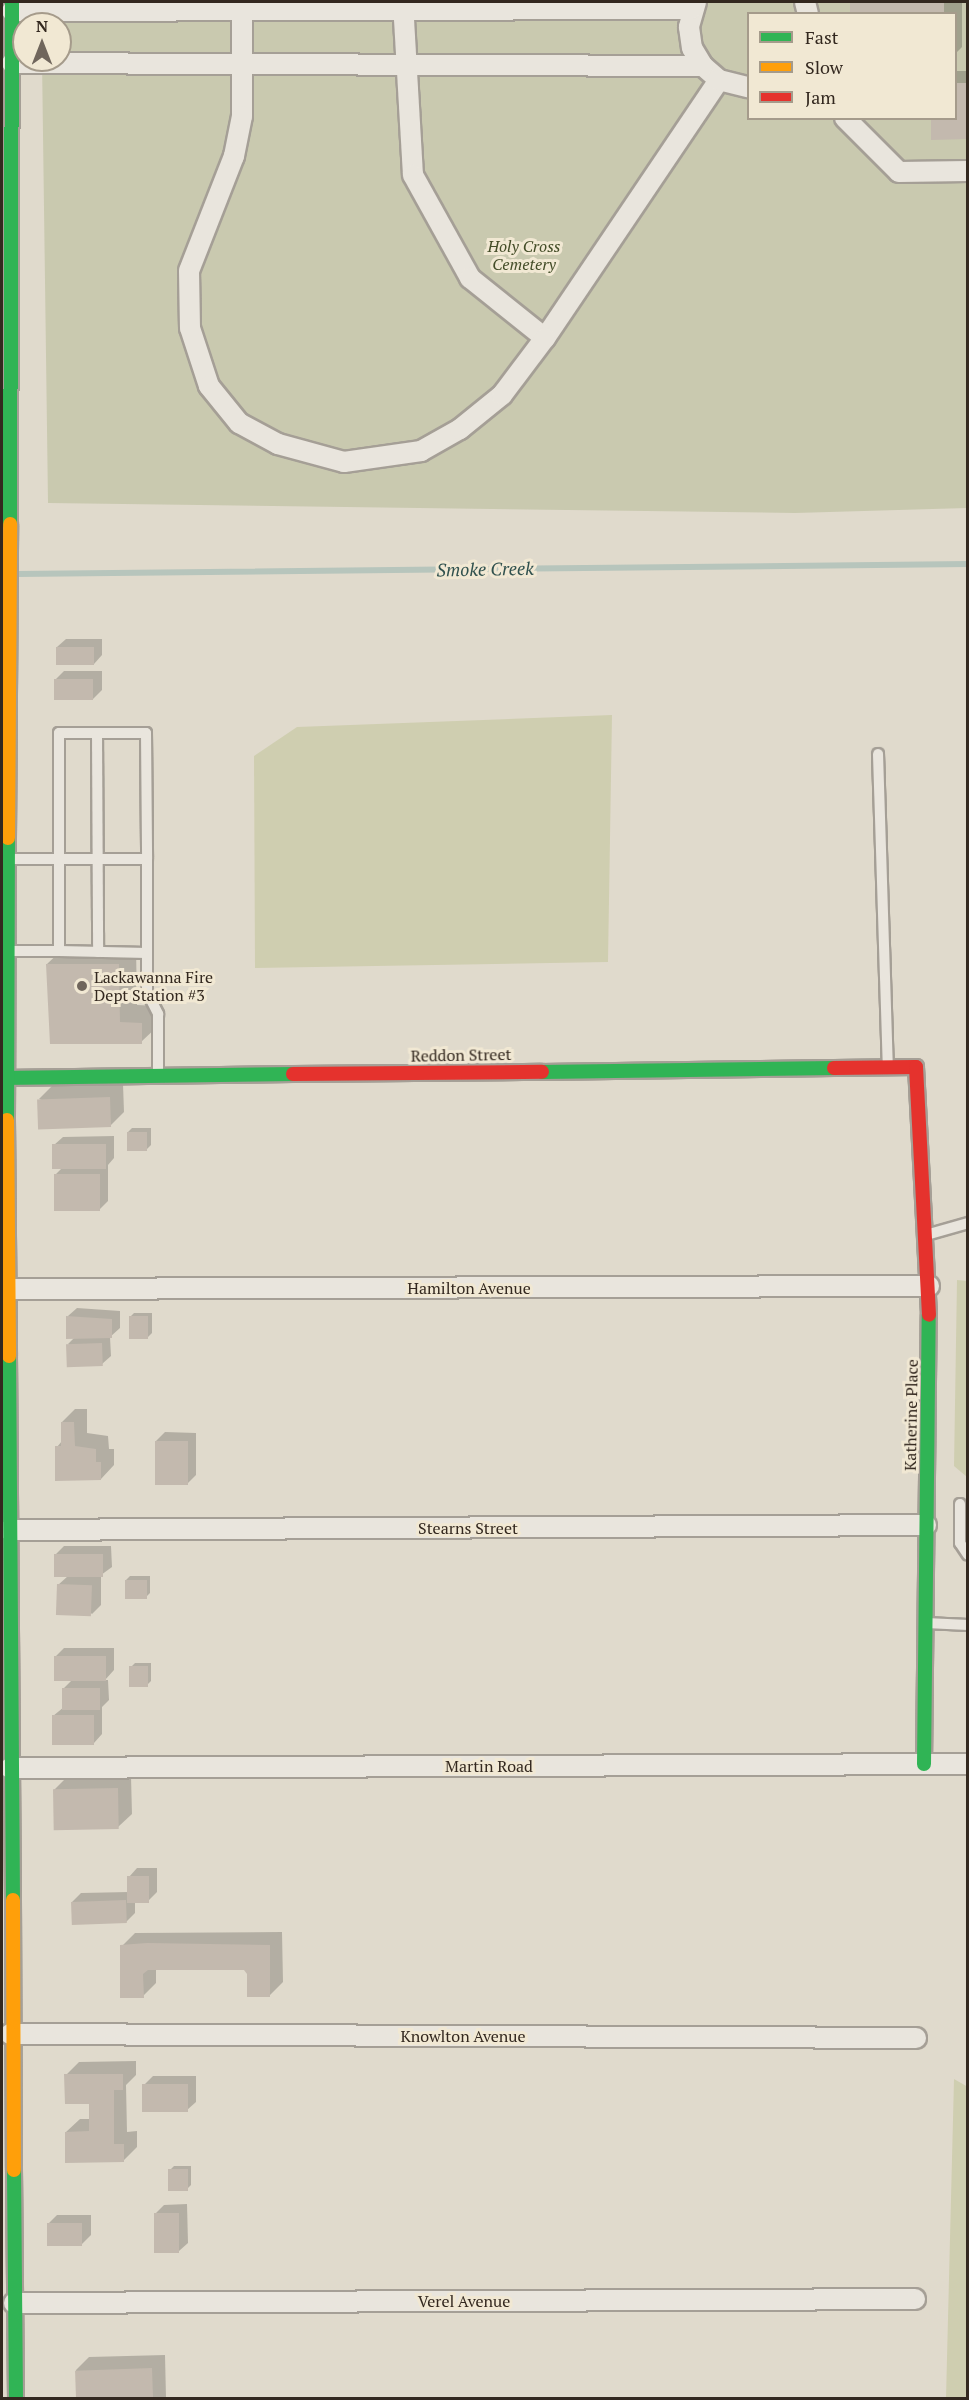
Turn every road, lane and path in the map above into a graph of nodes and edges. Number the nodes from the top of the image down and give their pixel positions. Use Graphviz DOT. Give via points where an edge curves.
graph roads {
  1 [pos="694,5"];
  2 [pos="12,6"];
  3 [pos="403,6"];
  4 [pos="242,10"];
  5 [pos="12,63"];
  6 [pos="72,63"];
  7 [pos="243,64"];
  8 [pos="404,64"];
  9 [pos="703,66"];
  10 [pos="719,80"];
  11 [pos="747,87"];
  12 [pos="846,120"];
  13 [pos="968,171"];
  14 [pos="545,338"];
  15 [pos="6,392"];
  16 [pos="6,442"];
  17 [pos="6,518"];
  18 [pos="97,733"];
  19 [pos="878,754"];
  20 [pos="5,770"];
  21 [pos="8,859"];
  22 [pos="58,859"];
  23 [pos="97,859"];
  24 [pos="147,859"];
  25 [pos="8,951"];
  26 [pos="59,951"];
  27 [pos="98,952"];
  28 [pos="147,953"];
  29 [pos="888,1067"];
  30 [pos="916,1067"];
  31 [pos="158,1076"];
  32 [pos="4,1078"];
  33 [pos="968,1223"];
  34 [pos="5,1227"];
  35 [pos="926,1235"];
  36 [pos="929,1286"];
  37 [pos="8,1289"];
  38 [pos="5,1397"];
  39 [pos="960,1504"];
  40 [pos="926,1525"];
  41 [pos="9,1530"];
  42 [pos="968,1555"];
  43 [pos="925,1623"];
  44 [pos="968,1625"];
  45 [pos="5,1651"];
  46 [pos="924,1764"];
  47 [pos="968,1764"];
  48 [pos="6,1768"];
  49 [pos="10,2034"];
  50 [pos="916,2038"];
  51 [pos="6,2068"];
  52 [pos="915,2299"];
  53 [pos="10,2315"];
  54 [pos="16,2398"];
  1 -- 3 [label="street"];
  1 -- 9 [label="street" via="689,27 692,48"];
  2 -- 4 [label="street"];
  3 -- 4 [label="street"];
  3 -- 8 [label="street"];
  4 -- 7 [label="street"];
  5 -- 15 [label="main road"];
  6 -- 7 [label="street"];
  7 -- 8 [label="street"];
  7 -- 14 [label="street" via="242,116 234,156 189,271 190,328 209,386 239,423 278,444 344,462 421,451 460,429 502,395"];
  8 -- 9 [label="street"];
  8 -- 14 [label="street" via="413,175 470,278"];
  9 -- 10 [label="street"];
  10 -- 11 [label="street"];
  10 -- 14 [label="street"];
  12 -- 13 [label="street" via="899,172"];
  15 -- 16 [label="main road"];
  16 -- 17 [label="main road"];
  17 -- 20 [label="main road" via="10,630"];
  18 -- 22 [label="lane" via="59,733"];
  18 -- 23 [label="lane"];
  18 -- 24 [label="lane" via="146,733"];
  19 -- 29 [label="lane"];
  20 -- 21 [label="main road"];
  21 -- 22 [label="lane"];
  21 -- 25 [label="main road"];
  22 -- 23 [label="lane"];
  22 -- 26 [label="lane"];
  23 -- 24 [label="lane"];
  23 -- 27 [label="lane"];
  24 -- 28 [label="lane"];
  25 -- 26 [label="lane"];
  25 -- 32 [label="main road"];
  26 -- 27 [label="lane"];
  27 -- 28 [label="lane"];
  28 -- 31 [label="lane" via="147,992 158,1014"];
  29 -- 30 [label="main road, Reddon Street"];
  29 -- 31 [label="main road, Reddon Street"];
  30 -- 35 [label="main road, Katherine Place"];
  31 -- 32 [label="main road, Reddon Street"];
  32 -- 34 [label="main road"];
  33 -- 35 [label="lane"];
  34 -- 37 [label="main road"];
  35 -- 36 [label="main road, Katherine Place"];
  36 -- 37 [label="street, Hamilton Avenue"];
  36 -- 40 [label="main road, Katherine Place"];
  37 -- 38 [label="main road"];
  38 -- 41 [label="main road"];
  39 -- 42 [label="lane" via="960,1543"];
  40 -- 41 [label="street, Stearns Street"];
  40 -- 43 [label="main road, Katherine Place"];
  41 -- 45 [label="main road"];
  43 -- 44 [label="lane"];
  43 -- 46 [label="main road, Katherine Place"];
  45 -- 48 [label="main road"];
  46 -- 47 [label="street, Martin Road"];
  46 -- 48 [label="street, Martin Road"];
  48 -- 49 [label="main road"];
  49 -- 50 [label="street, Knowlton Avenue"];
  49 -- 51 [label="main road"];
  51 -- 53 [label="main road"];
  52 -- 53 [label="street, Verel Avenue"];
  53 -- 54 [label="main road"];
}
